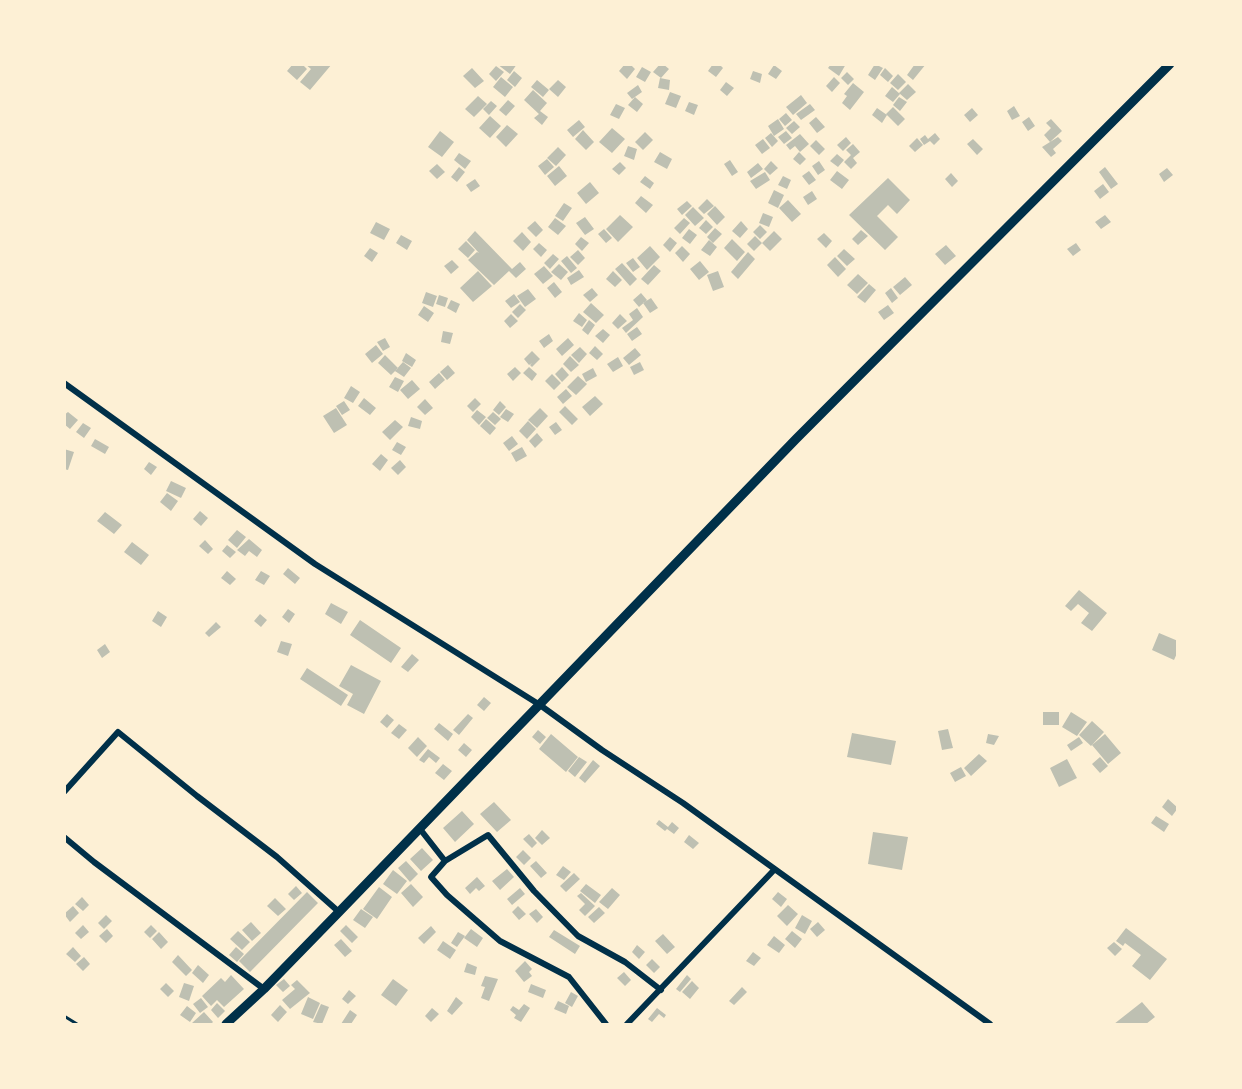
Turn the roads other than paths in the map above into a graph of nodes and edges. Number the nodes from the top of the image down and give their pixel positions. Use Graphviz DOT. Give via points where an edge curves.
graph roads {
  1 [pos="1170,64"];
  2 [pos="64,383"];
  3 [pos="540,705"];
  4 [pos="64,792"];
  5 [pos="420,829"];
  6 [pos="64,837"];
  7 [pos="444,861"];
  8 [pos="774,870"];
  9 [pos="339,912"];
  10 [pos="264,989"];
  11 [pos="661,990"];
  12 [pos="226,1024"];
  13 [pos="606,1024"];
  14 [pos="627,1024"];
  15 [pos="990,1024"];
  1 -- 3 [label="street" via="805,431"];
  2 -- 3 [label="street" via="315,564"];
  3 -- 5 [label="street"];
  3 -- 8 [label="street"];
  4 -- 9 [label="street" via="118,732 277,856"];
  5 -- 7 [label="street"];
  5 -- 9 [label="street"];
  6 -- 10 [label="street"];
  7 -- 11 [label="street" via="488,835 578,936 625,962"];
  7 -- 13 [label="street" via="431,877 447,895 500,941 569,977"];
  8 -- 11 [label="street"];
  8 -- 15 [label="street"];
  9 -- 10 [label="street"];
  10 -- 12 [label="street"];
  11 -- 14 [label="street"];
}
